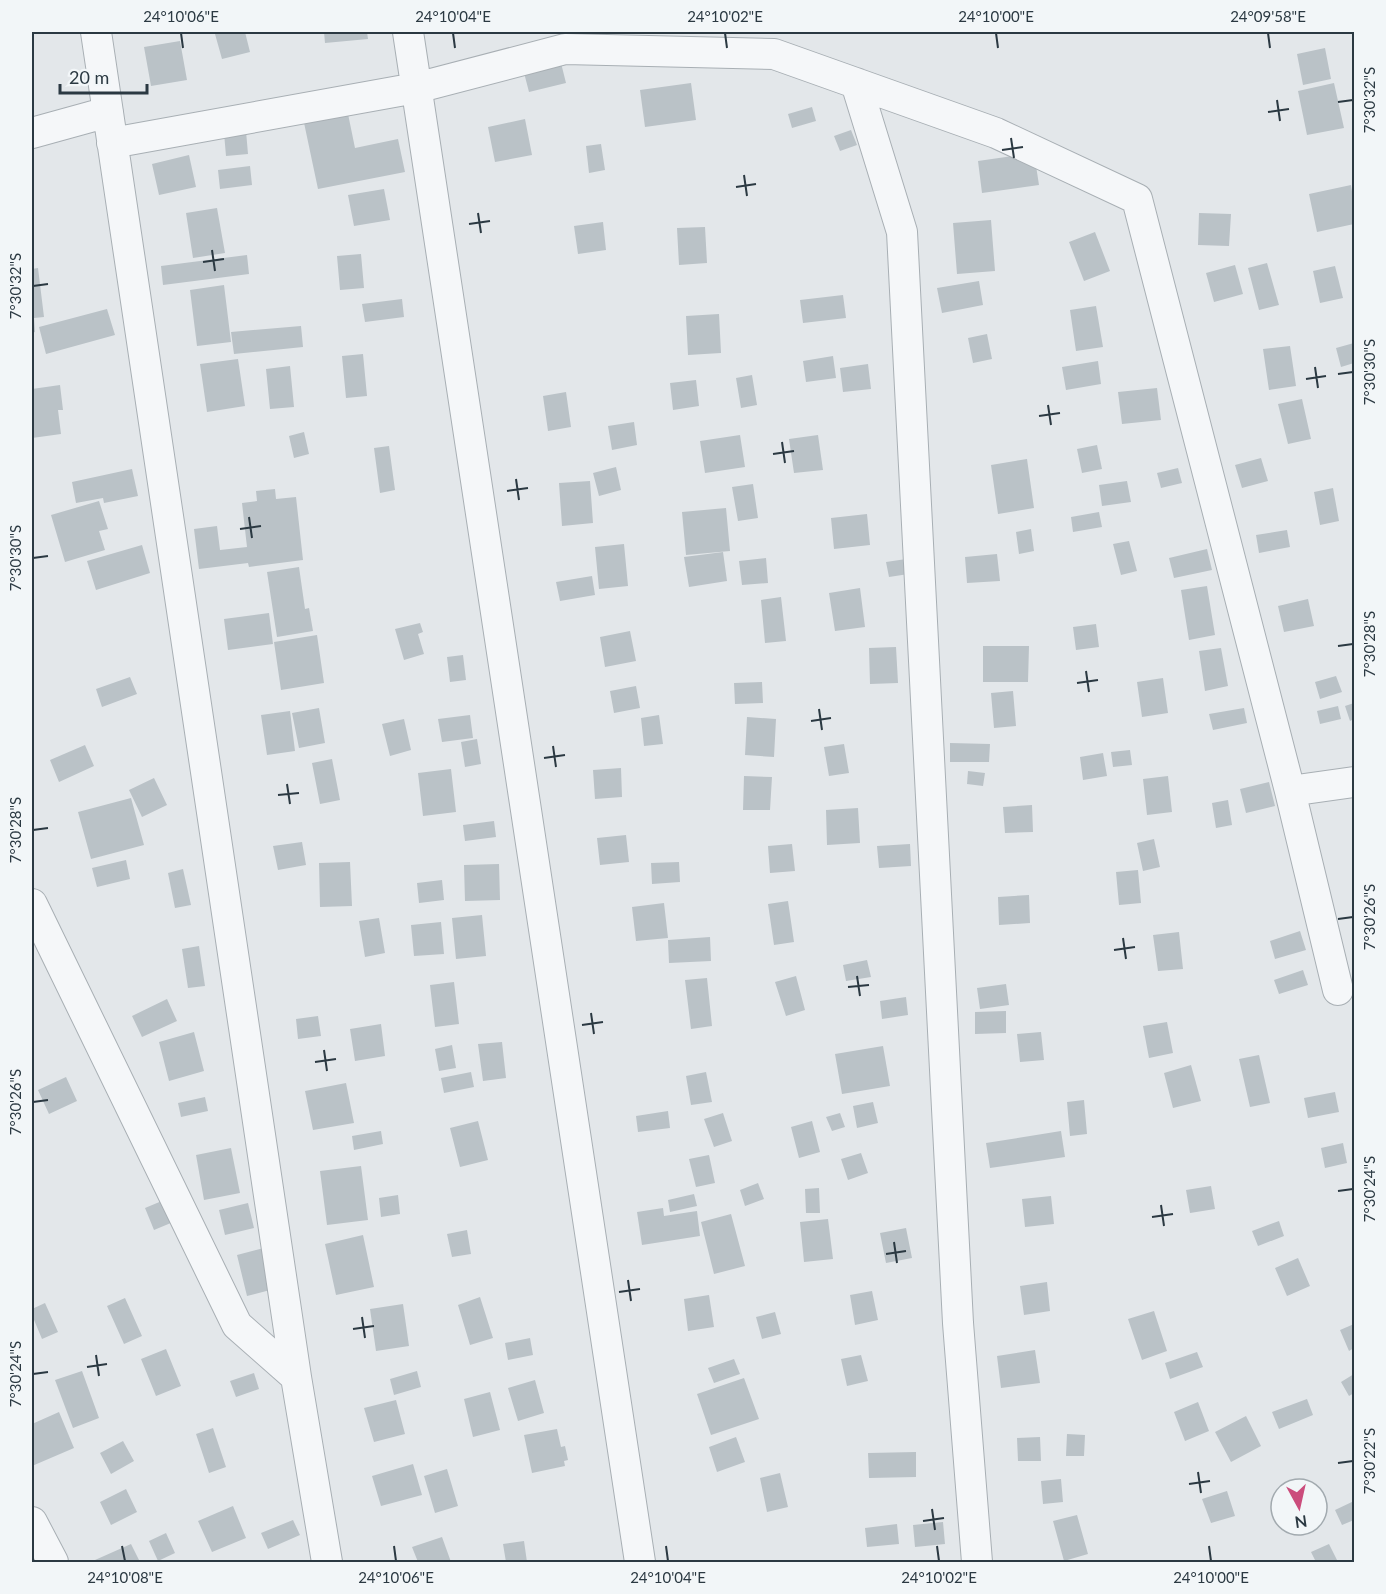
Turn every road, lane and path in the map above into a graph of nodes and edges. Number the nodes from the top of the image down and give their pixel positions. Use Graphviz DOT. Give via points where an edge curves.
graph roads {
  1 [pos="96,32"];
  2 [pos="408,32"];
  3 [pos="856,83"];
  4 [pos="416,88"];
  5 [pos="108,112"];
  6 [pos="32,133"];
  7 [pos="112,143"];
  8 [pos="1354,782"];
  9 [pos="1290,791"];
  10 [pos="32,904"];
  11 [pos="1338,990"];
  12 [pos="296,1377"];
  13 [pos="32,1522"];
  14 [pos="53,1563"];
  15 [pos="327,1563"];
  16 [pos="640,1563"];
  17 [pos="977,1563"];
  1 -- 5 [label="street"];
  2 -- 4 [label="street"];
  3 -- 4 [label="street" via="774,54 565,49"];
  3 -- 9 [label="street" via="996,133 1137,199"];
  3 -- 17 [label="street" via="902,232 958,1323"];
  4 -- 7 [label="street"];
  4 -- 16 [label="street"];
  5 -- 6 [label="street"];
  5 -- 7 [label="street"];
  7 -- 12 [label="street"];
  8 -- 9 [label="street"];
  9 -- 11 [label="street"];
  10 -- 12 [label="street" via="237,1325"];
  12 -- 15 [label="street"];
  13 -- 14 [label="street"];
}
